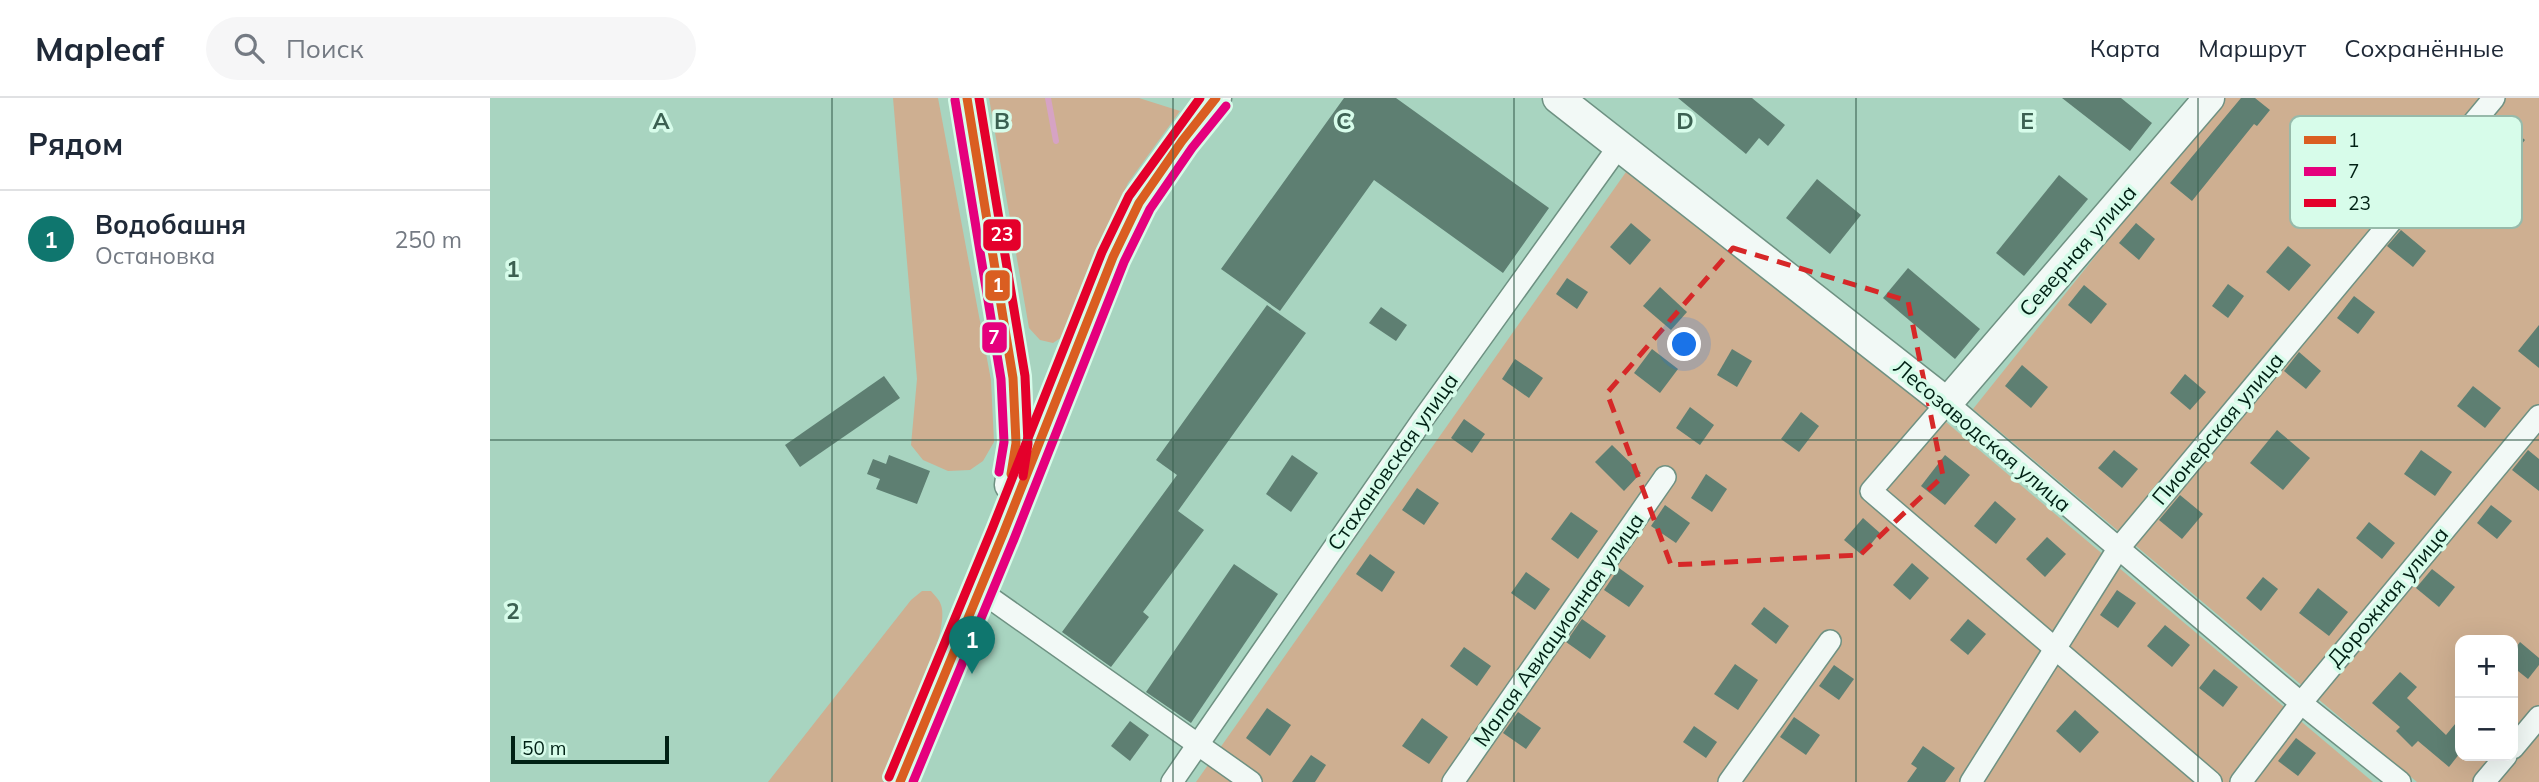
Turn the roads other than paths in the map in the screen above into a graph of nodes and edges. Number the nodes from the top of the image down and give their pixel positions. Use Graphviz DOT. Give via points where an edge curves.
graph roads {
  1 [pos="967,98"];
  2 [pos="1216,98"];
  3 [pos="1558,98"];
  4 [pos="2209,98"];
  5 [pos="2494,98"];
  6 [pos="2479,116"];
  7 [pos="1619,146"];
  8 [pos="2386,228"];
  9 [pos="1948,403"];
  10 [pos="2539,416"];
  11 [pos="1665,477"];
  12 [pos="1003,534"];
  13 [pos="2118,549"];
  14 [pos="979,590"];
  15 [pos="1830,641"];
  16 [pos="2054,650"];
  17 [pos="2301,703"];
  18 [pos="2539,717"];
  19 [pos="2518,742"];
  20 [pos="1197,745"];
  21 [pos="2502,761"];
  22 [pos="900,782"];
  23 [pos="1172,782"];
  24 [pos="1251,782"];
  25 [pos="1453,782"];
  26 [pos="1729,782"];
  27 [pos="1971,782"];
  28 [pos="2211,782"];
  29 [pos="2241,782"];
  30 [pos="2400,782"];
  31 [pos="2484,782"];
  1 -- 12 [label="main road" via="1013,378 1016,443"];
  2 -- 12 [label="main road" via="1139,203 1113,257"];
  3 -- 7 [label="main road, Лесозаводская улица"];
  4 -- 9 [label="main road, Северная улица"];
  5 -- 6 [label="street, Пионерская улица"];
  7 -- 9 [label="main road, Лесозаводская улица"];
  7 -- 20 [label="street, Стахановская улица"];
  8 -- 13 [label="street, Пионерская улица"];
  9 -- 13 [label="street, Лесозаводская улица"];
  9 -- 16 [label="street" via="1871,491"];
  10 -- 17 [label="street, Дорожная улица"];
  11 -- 25 [label="street, Малая Авиационная улица"];
  12 -- 14 [label="main road"];
  13 -- 16 [label="street, Пионерская улица"];
  13 -- 17 [label="street, Лесозаводская улица"];
  14 -- 20 [label="street"];
  14 -- 22 [label="main road"];
  15 -- 26 [label="street"];
  16 -- 27 [label="street, Пионерская улица"];
  16 -- 28 [label="street"];
  17 -- 29 [label="street, Дорожная улица"];
  17 -- 30 [label="street, Лесозаводская улица"];
  18 -- 19 [label="street"];
  20 -- 23 [label="street, Стахановская улица"];
  20 -- 24 [label="street"];
  21 -- 31 [label="street"];
}
